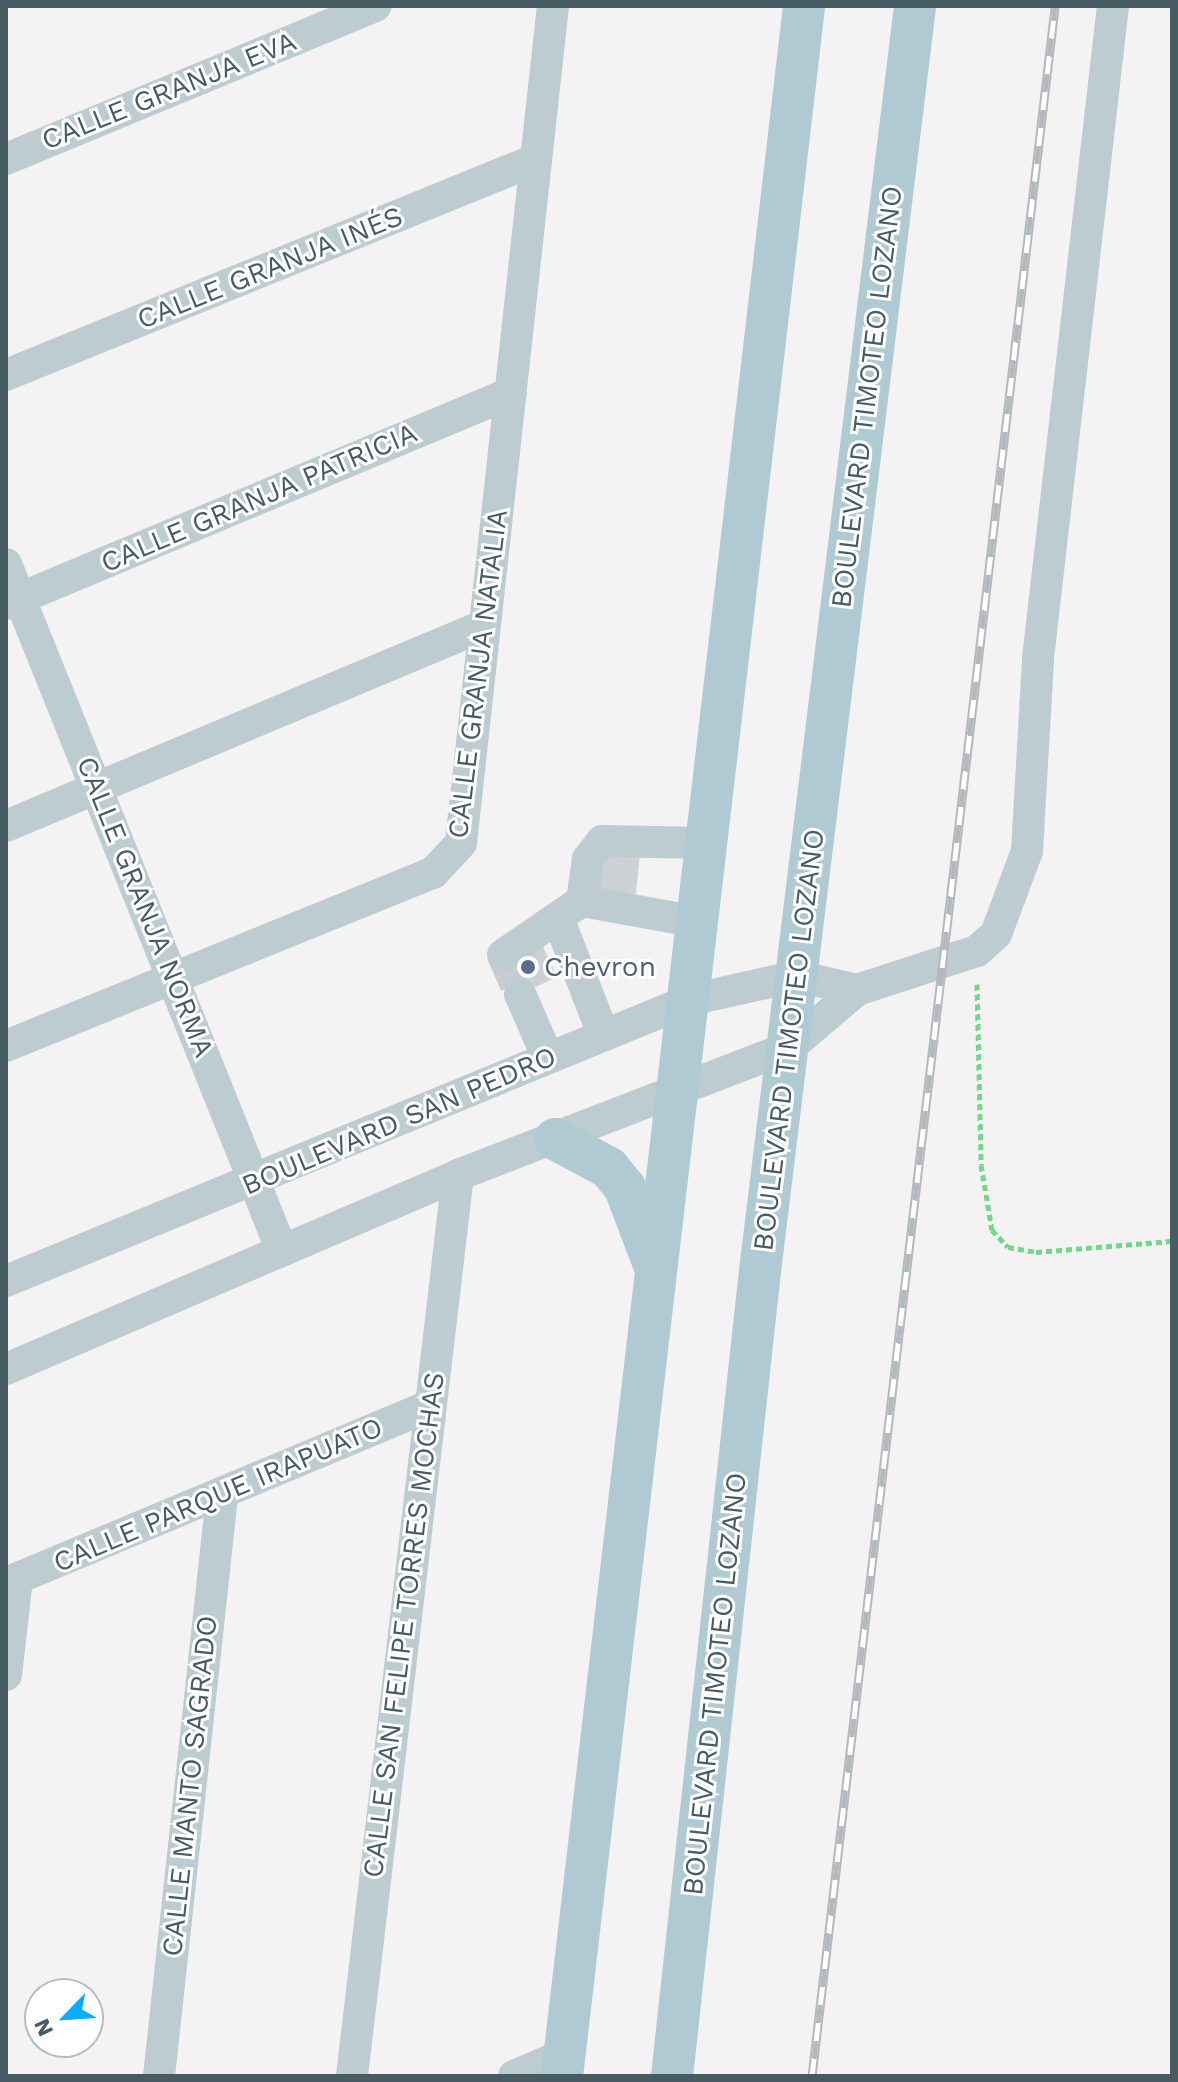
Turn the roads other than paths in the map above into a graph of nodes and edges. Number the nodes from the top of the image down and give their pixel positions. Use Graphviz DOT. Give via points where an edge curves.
graph roads {
  1 [pos="376,6"];
  2 [pos="553,6"];
  3 [pos="804,6"];
  4 [pos="915,6"];
  5 [pos="1113,6"];
  6 [pos="6,159"];
  7 [pos="535,160"];
  8 [pos="6,375"];
  9 [pos="511,393"];
  10 [pos="6,564"];
  11 [pos="13,601"];
  12 [pos="485,625"];
  13 [pos="97,789"];
  14 [pos="6,826"];
  15 [pos="707,843"];
  16 [pos="571,912"];
  17 [pos="698,922"];
  18 [pos="503,955"];
  19 [pos="797,976"];
  20 [pos="173,980"];
  21 [pos="857,990"];
  22 [pos="520,994"];
  23 [pos="690,1000"];
  24 [pos="603,1034"];
  25 [pos="6,1046"];
  26 [pos="790,1047"];
  27 [pos="548,1058"];
  28 [pos="680,1086"];
  29 [pos="555,1139"];
  30 [pos="458,1175"];
  31 [pos="257,1181"];
  32 [pos="282,1251"];
  33 [pos="6,1281"];
  34 [pos="659,1283"];
  35 [pos="6,1369"];
  36 [pos="429,1406"];
  37 [pos="222,1496"];
  38 [pos="12,1581"];
  39 [pos="6,1675"];
  40 [pos="564,2065"];
  41 [pos="159,2076"];
  42 [pos="352,2076"];
  43 [pos="514,2076"];
  44 [pos="672,2076"];
  1 -- 6 [label="street, CALLE GRANJA EVA"];
  2 -- 7 [label="street, CALLE GRANJA NATALIA"];
  3 -- 15 [label="main road"];
  4 -- 19 [label="main road, BOULEVARD TIMOTEO LOZANO"];
  5 -- 21 [label="street" via="1038,658 1027,851 1011,909 977,951"];
  7 -- 8 [label="street, CALLE GRANJA INÉS"];
  7 -- 9 [label="street, CALLE GRANJA NATALIA"];
  9 -- 11 [label="street, CALLE GRANJA PATRICIA"];
  9 -- 12 [label="street, CALLE GRANJA NATALIA"];
  10 -- 11 [label="street, CALLE GRANJA NORMA"];
  11 -- 13 [label="street, CALLE GRANJA NORMA"];
  12 -- 13 [label="street"];
  12 -- 20 [label="street, CALLE GRANJA NATALIA" via="466,817 452,860"];
  13 -- 14 [label="street"];
  13 -- 20 [label="street, CALLE GRANJA NORMA"];
  15 -- 16 [label="street" via="602,841 588,859"];
  15 -- 17 [label="main road"];
  16 -- 17 [label="street"];
  16 -- 18 [label="street" via="510,945"];
  16 -- 24 [label="street"];
  17 -- 23 [label="main road"];
  19 -- 21 [label="street"];
  19 -- 23 [label="street, BOULEVARD SAN PEDRO"];
  19 -- 26 [label="main road, BOULEVARD TIMOTEO LOZANO"];
  20 -- 25 [label="street, CALLE GRANJA NATALIA"];
  20 -- 31 [label="street, CALLE GRANJA NORMA"];
  21 -- 26 [label="street"];
  22 -- 27 [label="street"];
  23 -- 24 [label="street, BOULEVARD SAN PEDRO"];
  23 -- 28 [label="main road"];
  24 -- 27 [label="street, BOULEVARD SAN PEDRO"];
  26 -- 28 [label="street"];
  26 -- 44 [label="main road, BOULEVARD TIMOTEO LOZANO"];
  27 -- 31 [label="street, BOULEVARD SAN PEDRO"];
  28 -- 29 [label="street"];
  28 -- 34 [label="main road"];
  29 -- 30 [label="street"];
  29 -- 34 [label="main road" via="609,1168 625,1188 640,1213"];
  30 -- 32 [label="street"];
  30 -- 36 [label="street, CALLE SAN FELIPE TORRES MOCHAS"];
  31 -- 32 [label="street, CALLE GRANJA NORMA"];
  31 -- 33 [label="street, BOULEVARD SAN PEDRO"];
  32 -- 35 [label="street"];
  34 -- 40 [label="main road"];
  36 -- 37 [label="street, CALLE PARQUE IRAPUATO"];
  36 -- 42 [label="street, CALLE SAN FELIPE TORRES MOCHAS"];
  37 -- 38 [label="street, CALLE PARQUE IRAPUATO"];
  37 -- 41 [label="street, CALLE MANTO SAGRADO"];
  38 -- 39 [label="street"];
  40 -- 43 [label="street"];
}
